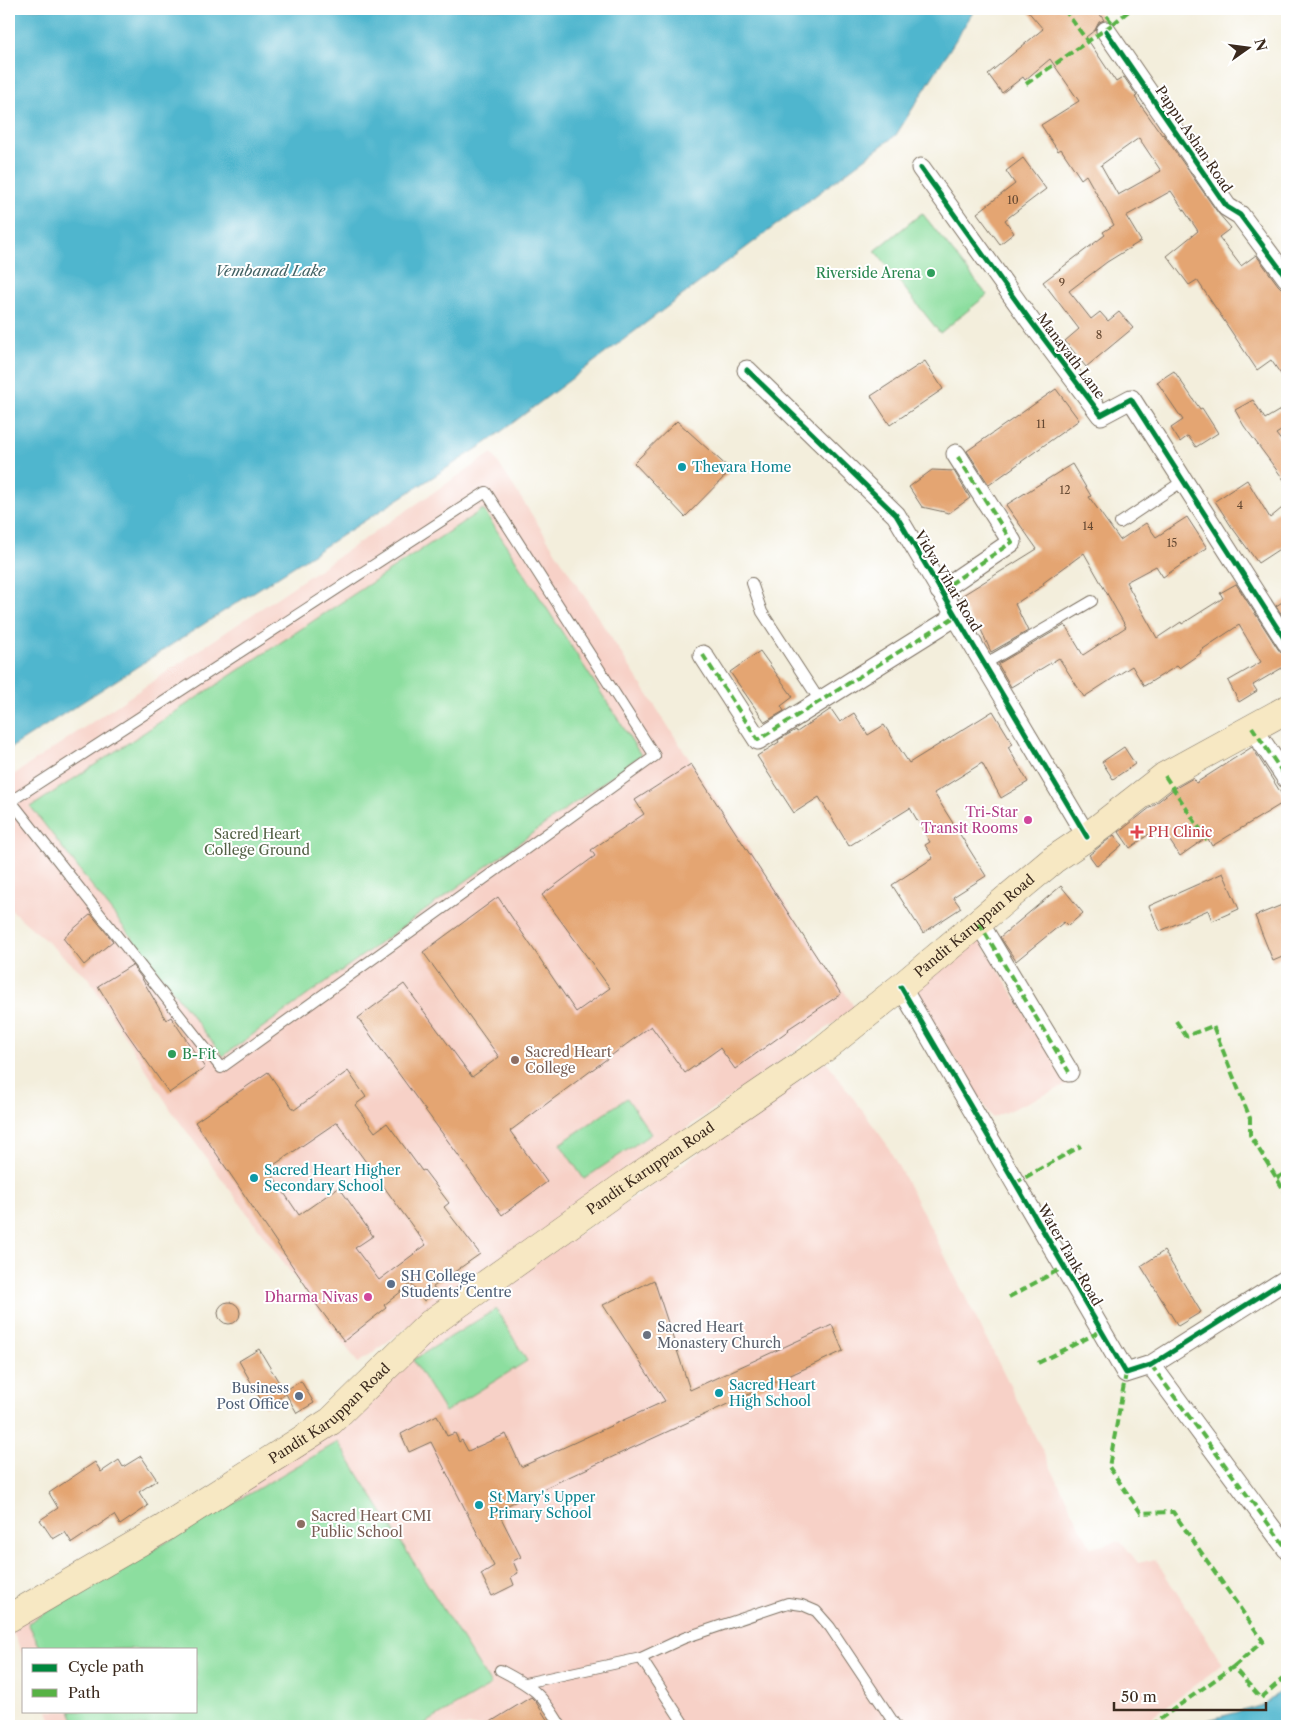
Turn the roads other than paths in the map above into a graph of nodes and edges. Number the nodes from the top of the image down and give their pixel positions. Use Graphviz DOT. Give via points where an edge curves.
graph roads {
  1 [pos="1106,31"];
  2 [pos="921,168"];
  3 [pos="1287,278"];
  4 [pos="747,370"];
  5 [pos="956,454"];
  6 [pos="1183,482"];
  7 [pos="1120,523"];
  8 [pos="752,583"];
  9 [pos="940,591"];
  10 [pos="1092,601"];
  11 [pos="956,616"];
  12 [pos="1287,643"];
  13 [pos="703,655"];
  14 [pos="984,664"];
  15 [pos="820,701"];
  16 [pos="1287,709"];
  17 [pos="1252,727"];
  18 [pos="1287,778"];
  19 [pos="11,801"];
  20 [pos="1087,837"];
  21 [pos="979,923"];
  22 [pos="901,987"];
  23 [pos="1069,1072"];
  24 [pos="1287,1279"];
  25 [pos="1151,1365"];
  26 [pos="1287,1549"];
  27 [pos="9,1618"];
  28 [pos="641,1658"];
  29 [pos="500,1670"];
  30 [pos="525,1683"];
  31 [pos="561,1726"];
  32 [pos="685,1726"];
  33 [pos="896,1726"];
  1 -- 3 [label="street, Pappu Ashan Road" via="1227,206 1240,215"];
  2 -- 6 [label="street, Manayath Lane" via="1101,415 1131,398"];
  4 -- 9 [label="street, Vidya Vihar Road" via="896,515"];
  5 -- 9 [label="street" via="1012,542"];
  6 -- 7 [label="lane"];
  6 -- 12 [label="street, Manayath Lane"];
  8 -- 15 [label="lane" via="762,612"];
  9 -- 11 [label="street, Vidya Vihar Road"];
  10 -- 14 [label="lane"];
  11 -- 14 [label="street, Vidya Vihar Road"];
  11 -- 15 [label="street"];
  13 -- 15 [label="street" via="758,740"];
  14 -- 20 [label="street, Vidya Vihar Road"];
  16 -- 17 [label="main road, Pandit Karuppan Road"];
  17 -- 18 [label="street"];
  17 -- 20 [label="main road, Pandit Karuppan Road" via="1173,771"];
  19 -- 19 [label="lane" via="486,492 655,756 222,1068"];
  20 -- 21 [label="main road, Pandit Karuppan Road" via="1053,860"];
  21 -- 22 [label="main road, Pandit Karuppan Road"];
  21 -- 23 [label="street"];
  22 -- 25 [label="street, Water Tank Road" via="1126,1373"];
  22 -- 27 [label="main road, Pandit Karuppan Road" via="816,1055 430,1324 331,1421 164,1528"];
  24 -- 25 [label="street, Water Tank Road"];
  25 -- 26 [label="street"];
  28 -- 30 [label="lane"];
  28 -- 32 [label="lane"];
  28 -- 33 [label="lane" via="684,1638 769,1609 788,1603 802,1605 816,1611 830,1627"];
  29 -- 30 [label="lane"];
  30 -- 31 [label="lane" via="548,1705"];
}
